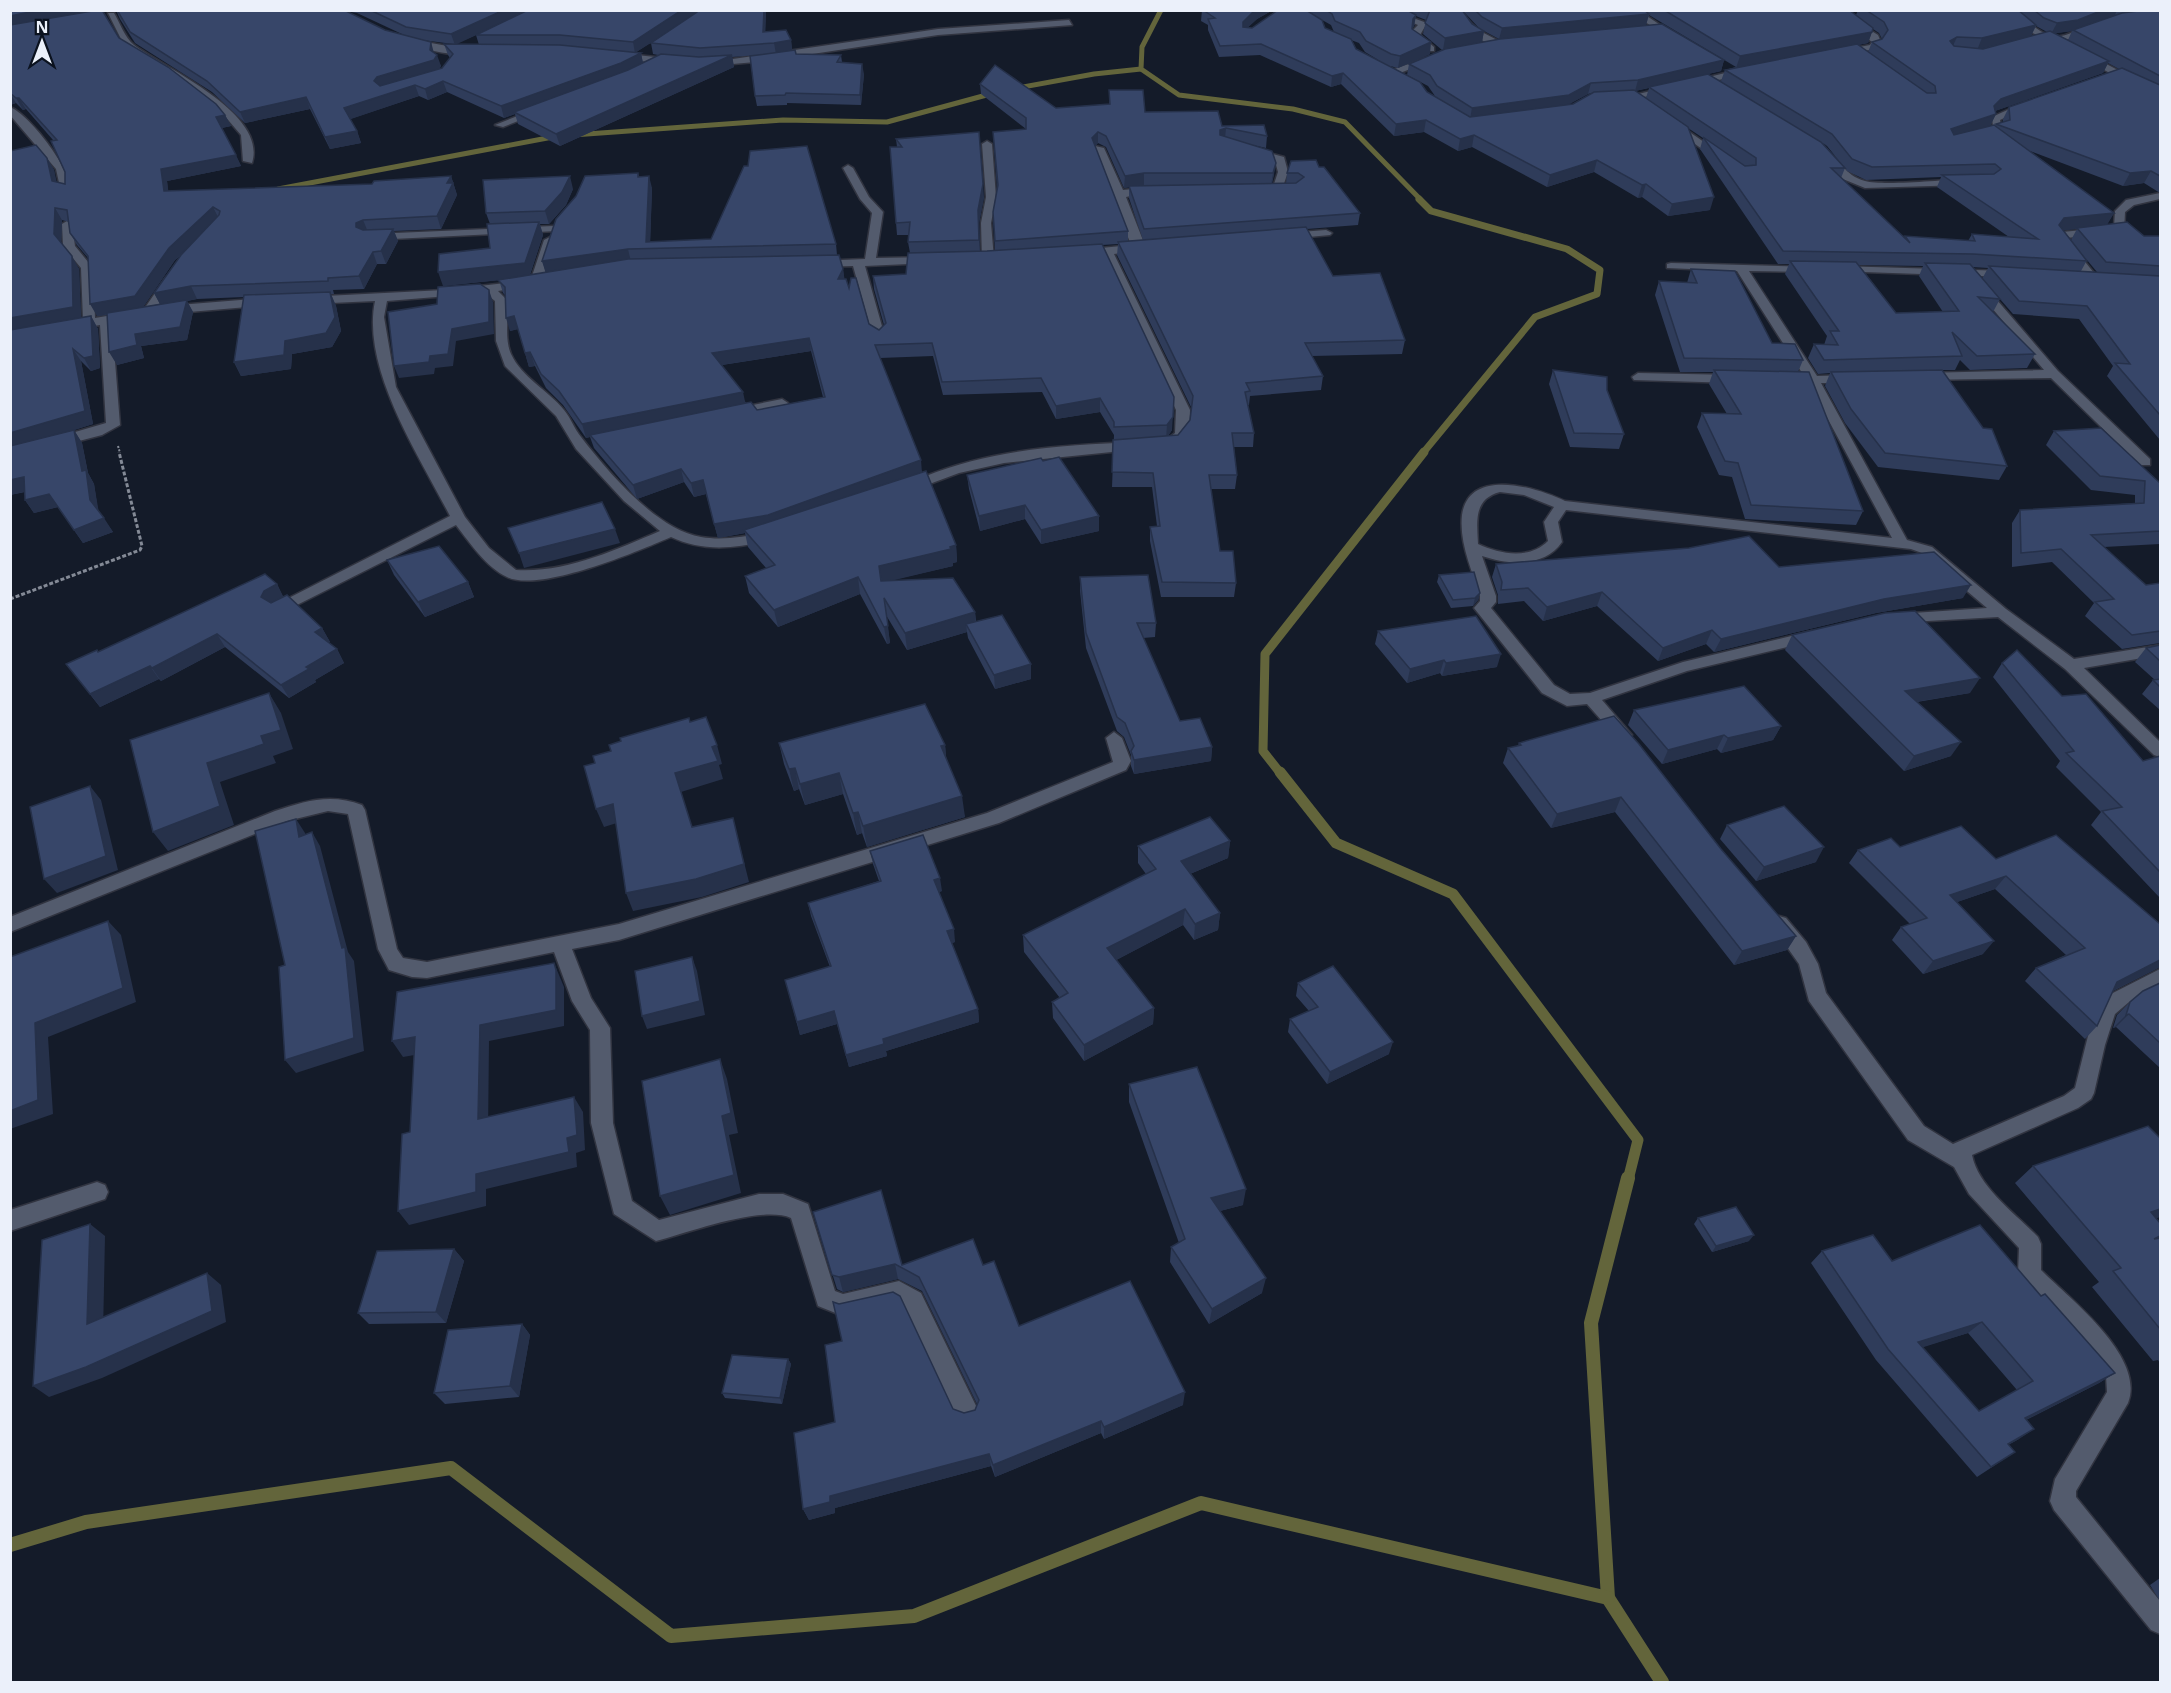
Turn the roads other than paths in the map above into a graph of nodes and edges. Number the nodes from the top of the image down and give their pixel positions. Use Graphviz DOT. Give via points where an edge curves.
graph roads {
  1 [pos="1631,10"];
  2 [pos="2006,10"];
  3 [pos="1856,12"];
  4 [pos="122,14"];
  5 [pos="1402,15"];
  6 [pos="1464,17"];
  7 [pos="1069,24"];
  8 [pos="2099,24"];
  9 [pos="1660,29"];
  10 [pos="1648,30"];
  11 [pos="2045,37"];
  12 [pos="2057,39"];
  13 [pos="404,40"];
  14 [pos="477,40"];
  15 [pos="1679,40"];
  16 [pos="1510,42"];
  17 [pos="2028,43"];
  18 [pos="1498,44"];
  19 [pos="1475,48"];
  20 [pos="2067,48"];
  21 [pos="457,50"];
  22 [pos="1854,50"];
  23 [pos="480,51"];
  24 [pos="648,52"];
  25 [pos="2077,53"];
  26 [pos="606,54"];
  27 [pos="1832,54"];
  28 [pos="1863,57"];
  29 [pos="638,58"];
  30 [pos="660,60"];
  31 [pos="681,62"];
  32 [pos="702,64"];
  33 [pos="1726,67"];
  34 [pos="644,69"];
  35 [pos="1757,69"];
  36 [pos="1736,73"];
  37 [pos="2118,73"];
  38 [pos="2107,76"];
  39 [pos="1706,79"];
  40 [pos="1425,90"];
  41 [pos="1725,91"];
  42 [pos="2160,96"];
  43 [pos="2042,99"];
  44 [pos="553,105"];
  45 [pos="10,110"];
  46 [pos="1657,114"];
  47 [pos="1667,121"];
  48 [pos="500,125"];
  49 [pos="1964,139"];
  50 [pos="987,144"];
  51 [pos="1234,146"];
  52 [pos="1099,148"];
  53 [pos="1822,150"];
  54 [pos="248,161"];
  55 [pos="1736,167"];
  56 [pos="848,168"];
  57 [pos="1977,181"];
  58 [pos="1166,190"];
  59 [pos="1276,190"];
  60 [pos="66,192"];
  61 [pos="1120,196"];
  62 [pos="2160,196"];
  63 [pos="561,218"];
  64 [pos="67,224"];
  65 [pos="553,229"];
  66 [pos="1326,233"];
  67 [pos="368,237"];
  68 [pos="1279,237"];
  69 [pos="1107,250"];
  70 [pos="1073,253"];
  71 [pos="1005,258"];
  72 [pos="942,260"];
  73 [pos="864,262"];
  74 [pos="181,264"];
  75 [pos="807,264"];
  76 [pos="1671,266"];
  77 [pos="1741,268"];
  78 [pos="1967,272"];
  79 [pos="2025,275"];
  80 [pos="2071,278"];
  81 [pos="488,289"];
  82 [pos="382,298"];
  83 [pos="148,312"];
  84 [pos="106,320"];
  85 [pos="89,323"];
  86 [pos="55,329"];
  87 [pos="879,337"];
  88 [pos="2054,374"];
  89 [pos="1638,377"];
  90 [pos="1905,378"];
  91 [pos="1743,379"];
  92 [pos="1871,379"];
  93 [pos="1778,380"];
  94 [pos="1813,380"];
  95 [pos="782,403"];
  96 [pos="715,417"];
  97 [pos="10,456"];
  98 [pos="2145,462"];
  99 [pos="897,492"];
  100 [pos="1562,505"];
  101 [pos="458,518"];
  102 [pos="784,532"];
  103 [pos="669,533"];
  104 [pos="1901,542"];
  105 [pos="1471,546"];
  106 [pos="278,609"];
  107 [pos="2001,612"];
  108 [pos="1877,620"];
  109 [pos="1832,631"];
  110 [pos="2160,651"];
  111 [pos="2071,665"];
  112 [pos="1591,699"];
  113 [pos="1114,738"];
  114 [pos="1634,745"];
  115 [pos="2160,751"];
  116 [pos="1767,910"];
  117 [pos="10,925"];
  118 [pos="561,945"];
  119 [pos="2160,977"];
  120 [pos="1961,1160"];
  121 [pos="97,1192"];
  122 [pos="10,1221"];
  123 [pos="967,1412"];
  124 [pos="2160,1621"];
  1 -- 9 [label="street"];
  2 -- 11 [label="street"];
  3 -- 22 [label="street" via="1844,14 1877,42 1873,47"];
  4 -- 54 [label="street" via="106,15 128,45 177,74 226,112 246,135"];
  5 -- 40 [label="street" via="1424,25 1416,36 1440,55 1391,71"];
  6 -- 18 [label="street" via="1475,32"];
  7 -- 32 [label="street" via="860,42 776,59"];
  8 -- 12 [label="street"];
  9 -- 10 [label="street"];
  9 -- 15 [label="street"];
  11 -- 12 [label="street"];
  11 -- 17 [label="street"];
  12 -- 20 [label="street"];
  13 -- 21 [label="street" via="441,54"];
  14 -- 21 [label="street"];
  16 -- 18 [label="street"];
  18 -- 19 [label="street"];
  21 -- 23 [label="street"];
  22 -- 27 [label="street"];
  22 -- 28 [label="street"];
  24 -- 29 [label="street"];
  25 -- 37 [label="street"];
  26 -- 29 [label="street"];
  29 -- 30 [label="street"];
  30 -- 31 [label="street"];
  30 -- 34 [label="street"];
  33 -- 36 [label="street"];
  35 -- 36 [label="street"];
  36 -- 39 [label="street"];
  37 -- 38 [label="street"];
  37 -- 42 [label="street"];
  39 -- 41 [label="street"];
  39 -- 46 [label="street" via="1630,96"];
  43 -- 49 [label="street" via="1999,115 1995,119 1998,129"];
  44 -- 48 [label="street"];
  45 -- 60 [label="street" via="61,169"];
  47 -- 55 [label="street"];
  50 -- 71 [label="street" via="991,197 982,259"];
  51 -- 59 [label="street" via="1280,159 1283,172"];
  52 -- 61 [label="street"];
  53 -- 57 [label="street" via="1842,174 1866,185"];
  56 -- 73 [label="street" via="865,199 878,212"];
  58 -- 61 [label="street" via="1126,192"];
  61 -- 69 [label="street" via="1144,248"];
  62 -- 80 [label="street" via="2130,202 2120,211 2120,230 2062,235 2060,239 2100,280"];
  63 -- 65 [label="street"];
  64 -- 85 [label="street" via="69,246 87,268"];
  65 -- 67 [label="street"];
  65 -- 81 [label="street" via="541,281"];
  66 -- 68 [label="street"];
  69 -- 70 [label="street"];
  69 -- 99 [label="street" via="1183,410 1182,435 1170,445 1110,447 960,468"];
  72 -- 73 [label="street"];
  73 -- 75 [label="street"];
  73 -- 87 [label="street"];
  74 -- 83 [label="street"];
  76 -- 77 [label="street"];
  77 -- 78 [label="street"];
  77 -- 94 [label="street"];
  78 -- 79 [label="street"];
  78 -- 88 [label="street"];
  81 -- 82 [label="street"];
  81 -- 103 [label="street" via="501,300 505,355 516,370 561,414 637,509"];
  82 -- 83 [label="street" via="197,305"];
  82 -- 101 [label="street" via="378,317 390,387"];
  83 -- 84 [label="street"];
  84 -- 85 [label="street"];
  84 -- 97 [label="street" via="113,425"];
  85 -- 86 [label="street"];
  88 -- 90 [label="street"];
  88 -- 98 [label="street"];
  89 -- 91 [label="street"];
  92 -- 94 [label="street"];
  93 -- 94 [label="street"];
  94 -- 104 [label="street"];
  95 -- 96 [label="street"];
  100 -- 104 [label="street"];
  100 -- 105 [label="street" via="1551,522 1555,542 1549,551 1535,557 1485,554"];
  100 -- 105 [label="street" via="1538,493 1510,489 1482,495 1470,510"];
  101 -- 103 [label="street" via="484,551 512,574 553,573 609,558"];
  101 -- 106 [label="street"];
  102 -- 103 [label="street" via="742,543 702,543"];
  104 -- 107 [label="street" via="1927,550"];
  105 -- 112 [label="street" via="1488,596 1482,608 1548,688 1567,700"];
  107 -- 108 [label="street"];
  107 -- 111 [label="street"];
  109 -- 112 [label="street" via="1683,667"];
  110 -- 111 [label="street"];
  111 -- 115 [label="street"];
  112 -- 114 [label="street"];
  113 -- 118 [label="street" via="1122,761 1120,766 993,818 619,932"];
  116 -- 120 [label="street" via="1806,954 1815,976 1816,995 1916,1133"];
  117 -- 118 [label="street" via="281,816 320,804 344,804 356,810 388,949 396,964 427,970"];
  118 -- 123 [label="street" via="582,1001 600,1028 602,1123 622,1207 656,1231 759,1204 783,1204 800,1211 826,1299 843,1305 899,1292 913,1300"];
  119 -- 120 [label="street" via="2113,1002 2106,1011 2084,1093 1968,1146 1961,1151"];
  120 -- 124 [label="street" via="1967,1175 2030,1244 2029,1274 2103,1349 2118,1372 2119,1394 2064,1488 2063,1501"];
  121 -- 122 [label="street"];
}
